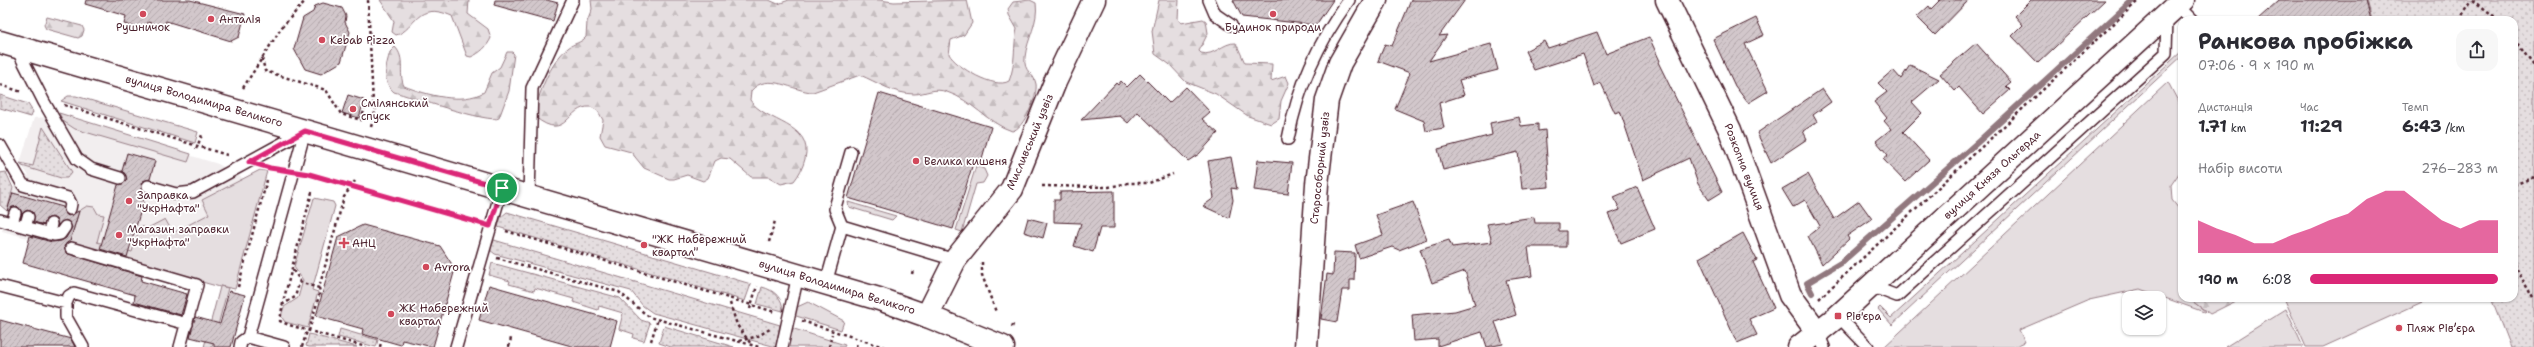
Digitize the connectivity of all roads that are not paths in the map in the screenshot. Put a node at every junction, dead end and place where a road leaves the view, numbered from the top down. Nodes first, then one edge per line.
1 (573, 0) edge
2 (1094, 0) edge
3 (1209, 0) edge
4 (1348, 0) edge
5 (1376, 0) edge
6 (1667, 0) edge
7 (2180, 10) edge
8 (1231, 25) dead end
9 (8, 44) edge
10 (305, 131) junction
11 (1288, 139) dead end
12 (0, 145) edge
13 (851, 152) dead end
14 (120, 178) dead end
15 (148, 186) dead end
16 (502, 188) junction
17 (529, 196) junction
18 (70, 209) dead end
19 (0, 220) edge
20 (842, 226) junction
21 (65, 227) dead end
22 (71, 248) dead end
23 (954, 260) junction
24 (798, 275) junction
25 (826, 283) junction
26 (0, 286) edge
27 (66, 303) junction
28 (927, 316) junction
29 (1838, 316) junction
30 (186, 324) junction
31 (248, 337) junction
32 (1810, 344) edge
33 (83, 347) edge
34 (180, 347) edge
35 (240, 347) edge
36 (284, 347) edge
37 (456, 347) edge
38 (782, 347) edge
39 (1003, 347) edge
40 (1306, 347) edge
41 (1868, 347) edge

1 - 17 lane
2 - 23 main road, Мисливський узвіз
3 - 8 lane
4 - 11 lane
5 - 40 main road, Старособорний узвіз
6 - 32 main road, Розкопна вулиця
7 - 29 main road, вулиця Князя Ольгерда
9 - 10 main road, вулиця Володимира Великого
9 - 14 lane
10 - 15 lane
10 - 16 main road, вулиця Володимира Великого
10 - 31 lane
12 - 18 lane
13 - 20 lane
16 - 17 main road, вулиця Володимира Великого
16 - 37 lane
17 - 24 main road, вулиця Володимира Великого
19 - 21 lane
20 - 23 lane
20 - 25 lane
22 - 30 lane
23 - 28 main road, Мисливський узвіз
24 - 25 main road, вулиця Володимира Великого
24 - 38 lane
25 - 28 main road, вулиця Володимира Великого
26 - 27 lane
27 - 30 lane
27 - 33 lane
28 - 39 main road, вулиця Володимира Великого
29 - 32 main road, вулиця Князя Ольгерда
29 - 41 lane
30 - 34 lane
31 - 35 lane
31 - 36 lane

